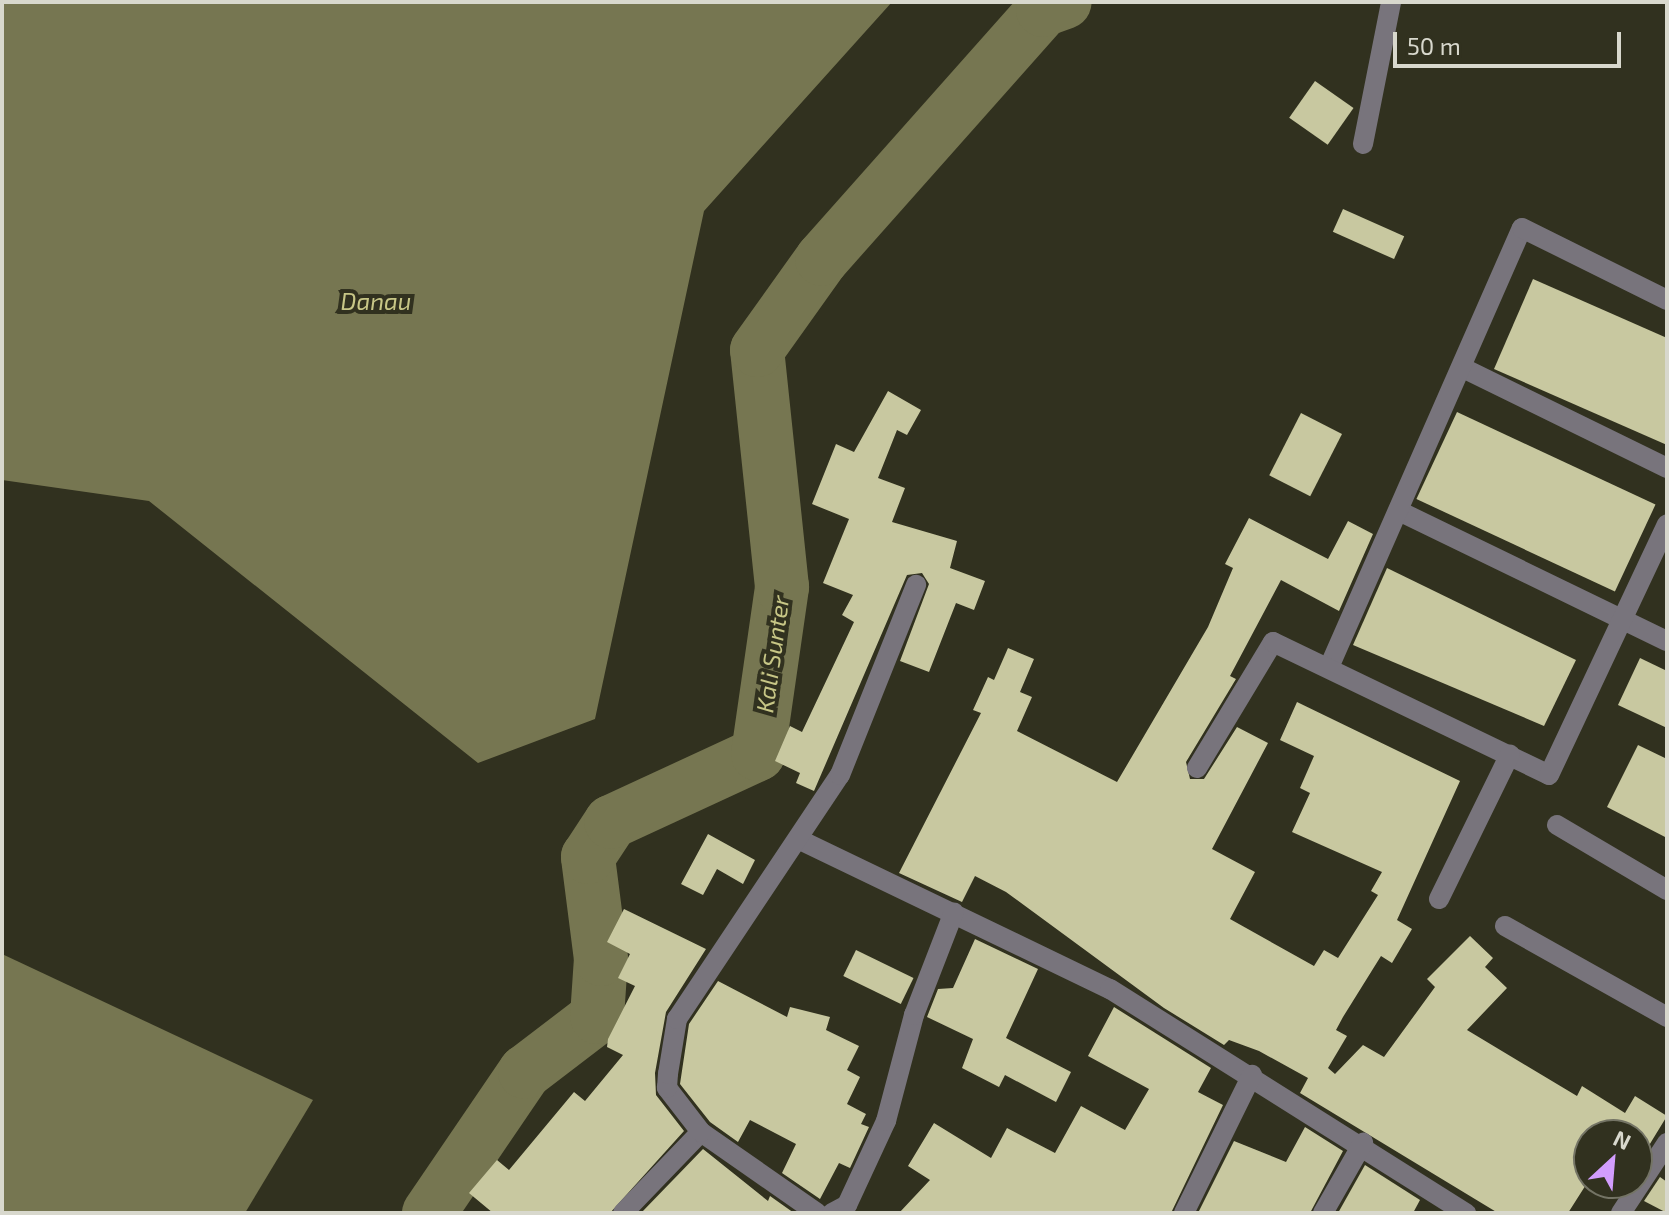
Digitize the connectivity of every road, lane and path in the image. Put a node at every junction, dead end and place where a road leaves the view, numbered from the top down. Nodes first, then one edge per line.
1 (1391, 2) edge
2 (1363, 144) dead end
3 (1667, 300) edge
4 (1465, 369) junction
5 (1667, 468) edge
6 (1403, 513) junction
7 (1667, 524) edge
8 (916, 585) dead end
9 (1618, 619) junction
10 (1667, 641) edge
11 (1330, 665) junction
12 (1510, 754) junction
13 (1197, 768) dead end
14 (1557, 825) dead end
15 (800, 840) junction
16 (1667, 890) edge
17 (1439, 899) dead end
18 (954, 912) junction
19 (1505, 926) dead end
20 (1667, 1017) edge
21 (1252, 1075) junction
22 (701, 1132) junction
23 (1363, 1143) junction
24 (1664, 1157) edge
25 (623, 1213) edge
26 (817, 1213) edge
27 (832, 1213) edge
28 (1184, 1213) edge
29 (1323, 1213) edge
30 (1466, 1213) edge
31 (1621, 1213) edge

1 - 2 street
3 - 4 street
4 - 5 street
4 - 6 street
6 - 9 street
6 - 11 street
7 - 9 street
8 - 15 street
9 - 10 street
9 - 12 street
11 - 12 street
11 - 13 street
12 - 17 street
14 - 16 street
15 - 18 street
15 - 22 street
18 - 21 street
18 - 27 street
19 - 20 street
21 - 23 street
21 - 28 street
22 - 25 street
22 - 26 street
23 - 29 street
23 - 30 street
24 - 31 street

